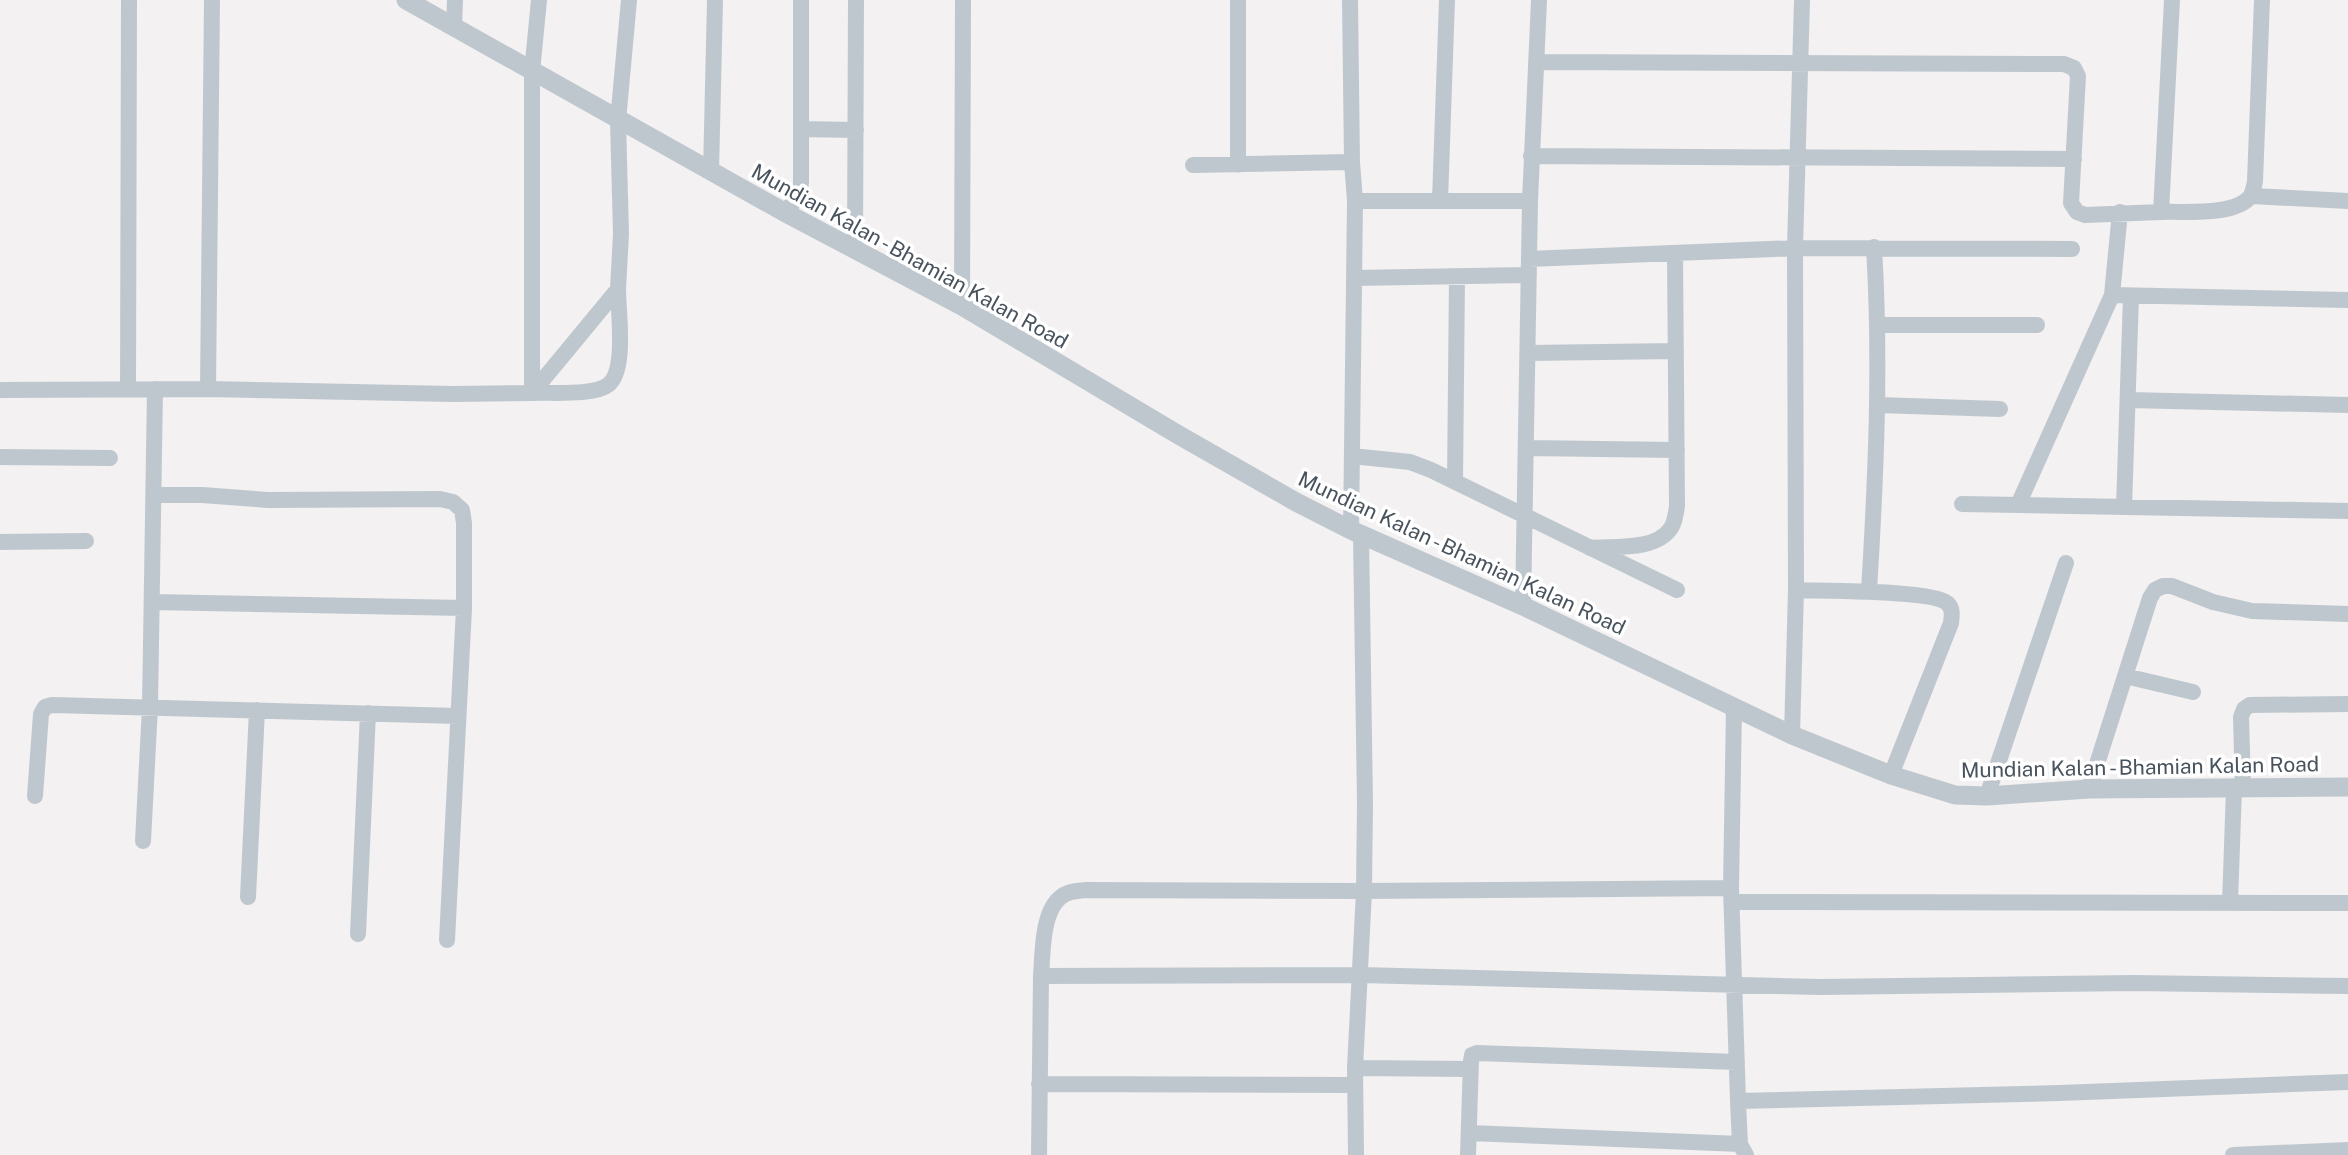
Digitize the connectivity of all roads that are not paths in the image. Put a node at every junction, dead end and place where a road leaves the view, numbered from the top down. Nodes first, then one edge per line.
1 (129, 0) edge
2 (212, 0) edge
3 (406, 0) edge
4 (455, 0) edge
5 (539, 0) edge
6 (629, 0) edge
7 (716, 0) edge
8 (801, 0) edge
9 (856, 0) edge
10 (963, 0) edge
11 (1238, 0) edge
12 (1350, 0) edge
13 (1447, 0) edge
14 (1539, 0) edge
15 (1802, 0) edge
16 (2172, 0) edge
17 (2262, 0) edge
18 (454, 27) junction
19 (1536, 62) junction
20 (1800, 62) junction
21 (532, 72) junction
22 (618, 121) junction
23 (801, 129) junction
24 (856, 130) junction
25 (1531, 156) junction
26 (1796, 156) junction
27 (2074, 159) junction
28 (1352, 162) junction
29 (1192, 165) dead end
30 (1238, 165) junction
31 (711, 172) junction
32 (2252, 196) junction
33 (1355, 201) junction
34 (1440, 201) junction
35 (1530, 201) junction
36 (2348, 201) edge
37 (784, 212) junction
38 (2120, 212) junction
39 (2161, 212) junction
40 (1874, 247) junction
41 (1795, 248) junction
42 (2072, 248) dead end
43 (855, 251) junction
44 (1675, 254) junction
45 (1530, 259) junction
46 (1529, 275) junction
47 (1457, 276) junction
48 (1354, 278) junction
49 (618, 289) junction
50 (2112, 295) junction
51 (2131, 296) junction
52 (2348, 300) edge
53 (962, 306) junction
54 (1879, 325) junction
55 (2037, 325) dead end
56 (1676, 351) junction
57 (1528, 353) junction
58 (155, 389) junction
59 (208, 389) junction
60 (0, 390) edge
61 (128, 390) junction
62 (532, 393) junction
63 (2128, 400) junction
64 (1878, 405) junction
65 (2348, 405) edge
66 (2000, 409) dead end
67 (1526, 448) junction
68 (1677, 450) junction
69 (1352, 456) junction
70 (0, 457) edge
71 (110, 458) dead end
72 (1455, 482) junction
73 (154, 495) junction
74 (1962, 504) dead end
75 (2018, 505) junction
76 (2124, 507) junction
77 (2348, 512) edge
78 (1524, 517) junction
79 (1356, 532) junction
80 (86, 541) dead end
81 (0, 542) edge
82 (1590, 548) junction
83 (2066, 563) dead end
84 (1677, 590) dead end
85 (1797, 590) junction
86 (1869, 591) junction
87 (152, 602) junction
88 (1523, 606) junction
89 (464, 608) junction
90 (2348, 614) edge
91 (2125, 676) junction
92 (2193, 691) dead end
93 (2348, 704) edge
94 (150, 707) junction
95 (1734, 707) junction
96 (257, 710) junction
97 (368, 713) junction
98 (458, 716) junction
99 (1792, 735) junction
100 (1891, 775) junction
101 (2348, 787) edge
102 (2239, 788) junction
103 (2089, 789) junction
104 (35, 796) dead end
105 (1987, 796) junction
106 (143, 841) dead end
107 (1364, 891) junction
108 (1732, 895) junction
109 (248, 897) dead end
110 (2230, 903) junction
111 (2348, 903) edge
112 (358, 934) dead end
113 (447, 940) dead end
114 (1360, 975) junction
115 (1041, 976) junction
116 (1736, 984) junction
117 (2348, 986) edge
118 (1737, 1062) junction
119 (1470, 1069) junction
120 (1355, 1076) junction
121 (2348, 1082) edge
122 (1039, 1084) junction
123 (1738, 1101) junction
124 (1469, 1133) junction
125 (1743, 1149) edge
126 (2348, 1150) edge
127 (1039, 1155) edge
128 (1356, 1155) edge
129 (1468, 1155) edge
130 (2233, 1155) edge

1 - 61 street
2 - 59 street
3 - 18 street, Mundian Kalan - Bhamian Kalan Road
4 - 18 street
5 - 21 street
6 - 22 street
7 - 31 street
8 - 23 street
9 - 24 street
10 - 53 street
11 - 30 street
12 - 28 street
13 - 34 street
14 - 19 street
15 - 20 street
16 - 39 street
17 - 32 street
18 - 21 street, Mundian Kalan - Bhamian Kalan Road
19 - 20 street
19 - 25 street
20 - 26 street
20 - 27 street
21 - 22 street, Mundian Kalan - Bhamian Kalan Road
21 - 62 street
22 - 31 street, Mundian Kalan - Bhamian Kalan Road
22 - 49 street
23 - 24 street
23 - 37 street
24 - 43 street
25 - 26 street
25 - 35 street
26 - 27 street
26 - 41 street
27 - 38 street
28 - 30 street
28 - 33 street
29 - 30 street
31 - 37 street, Mundian Kalan - Bhamian Kalan Road
32 - 36 street
32 - 39 street
33 - 34 street
33 - 48 street
34 - 35 street
35 - 45 street
37 - 43 street, Mundian Kalan - Bhamian Kalan Road
38 - 39 street
38 - 50 street
40 - 41 street
40 - 42 street
40 - 54 street
41 - 44 street
41 - 85 street
43 - 53 street, Mundian Kalan - Bhamian Kalan Road
44 - 45 street
44 - 56 street
45 - 46 street
46 - 47 street
46 - 57 street
47 - 48 street
47 - 72 street
48 - 69 street
49 - 62 street
49 - 62 street
50 - 51 street
50 - 75 street
51 - 52 street
51 - 63 street
53 - 79 street, Mundian Kalan - Bhamian Kalan Road
54 - 55 street
54 - 64 street
56 - 57 street
56 - 68 street
57 - 67 street
58 - 59 street
58 - 61 street
58 - 73 street
59 - 62 street
60 - 61 street
63 - 65 street
63 - 76 street
64 - 66 street
64 - 86 street
67 - 68 street
67 - 78 street
68 - 82 street
69 - 72 street
69 - 79 street
70 - 71 street
72 - 78 street
73 - 87 street
73 - 89 street
74 - 75 street
75 - 76 street
76 - 77 street
78 - 82 street
78 - 88 street
79 - 88 street, Mundian Kalan - Bhamian Kalan Road
79 - 107 street
80 - 81 street
82 - 84 street
83 - 105 street
85 - 86 street
85 - 99 street
86 - 100 street
87 - 89 street
87 - 94 street
88 - 95 street, Mundian Kalan - Bhamian Kalan Road
89 - 98 street
90 - 91 street
91 - 92 street
91 - 103 street
93 - 102 street
94 - 96 street
94 - 104 street
94 - 106 street
95 - 99 street, Mundian Kalan - Bhamian Kalan Road
95 - 108 street
96 - 97 street
96 - 109 street
97 - 98 street
97 - 112 street
98 - 113 street
99 - 100 street, Mundian Kalan - Bhamian Kalan Road
100 - 105 street, Mundian Kalan - Bhamian Kalan Road
101 - 102 street, Mundian Kalan - Bhamian Kalan Road
102 - 103 street, Mundian Kalan - Bhamian Kalan Road
102 - 110 street
103 - 105 street, Mundian Kalan - Bhamian Kalan Road
107 - 108 street
107 - 114 street
107 - 115 street
108 - 110 street
108 - 116 street
110 - 111 street
114 - 115 street
114 - 116 street
114 - 120 street
115 - 122 street
116 - 117 street
116 - 118 street
118 - 119 street
118 - 123 street
119 - 120 street
119 - 124 street
120 - 122 street
120 - 128 street
121 - 123 street
122 - 127 street
123 - 125 street
124 - 125 street
124 - 129 street
126 - 130 street

